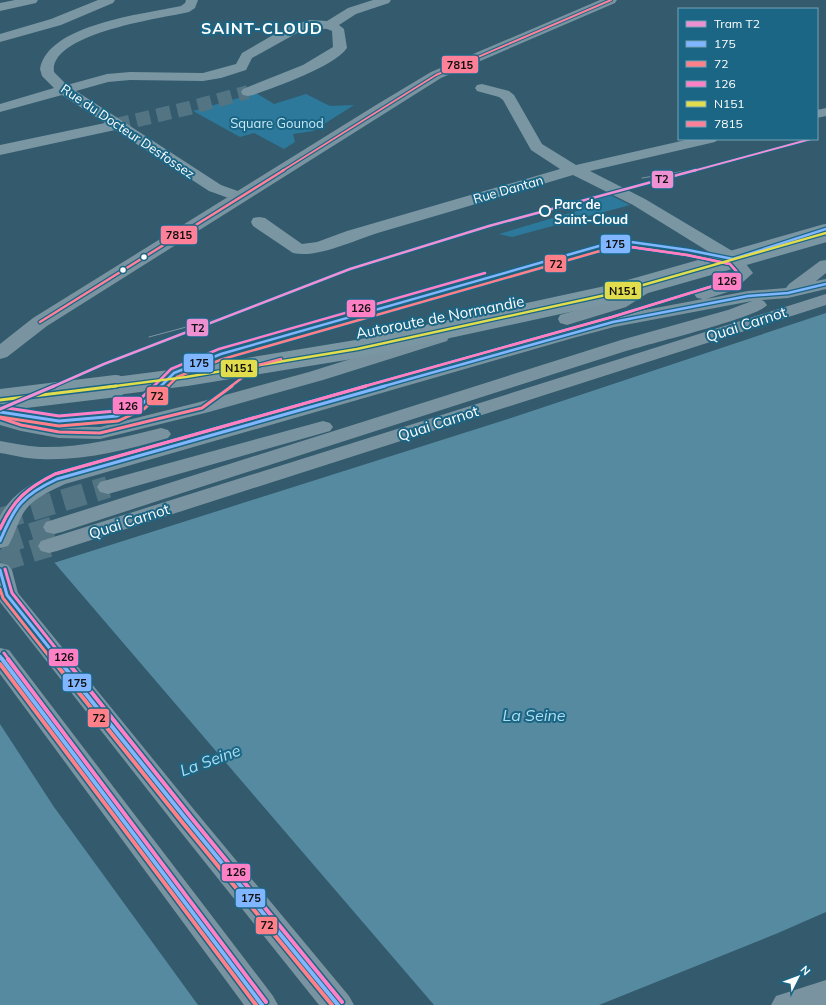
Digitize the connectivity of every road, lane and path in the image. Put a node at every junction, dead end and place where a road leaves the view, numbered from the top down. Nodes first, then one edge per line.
1 (32, 0) edge
2 (108, 0) edge
3 (192, 0) edge
4 (357, 0) edge
5 (385, 0) edge
6 (611, 0) edge
7 (0, 7) edge
8 (310, 24) junction
9 (329, 25) junction
10 (0, 38) edge
11 (482, 88) dead end
12 (64, 89) junction
13 (248, 92) tunnel mouth
14 (1, 106) edge
15 (116, 125) junction
16 (706, 140) edge
17 (0, 150) edge
18 (574, 170) junction
19 (240, 197) junction
20 (826, 220) edge
21 (259, 222) dead end
22 (826, 229) edge
23 (826, 233) edge
24 (733, 258) junction
25 (826, 265) edge
26 (826, 284) edge
27 (645, 287) junction
28 (788, 293) junction
29 (748, 296) junction
30 (826, 298) edge
31 (40, 322) junction
32 (613, 322) junction
33 (0, 335) edge
34 (0, 353) edge
35 (0, 386) edge
36 (0, 400) edge
37 (0, 418) edge
38 (0, 447) edge
39 (108, 487) tunnel mouth
40 (54, 527) tunnel mouth
41 (0, 541) edge
42 (49, 546) tunnel mouth
43 (0, 570) edge
44 (0, 656) edge
45 (826, 993) edge
46 (262, 1005) edge
47 (338, 1005) edge
48 (787, 1005) edge

1 - 7 main road
2 - 10 main road
3 - 12 main road, Rue du Docteur Desfossez
4 - 8 main road
5 - 9 main road
6 - 19 main road
8 - 9 main road
8 - 12 main road
9 - 13 main road
11 - 18 main road
12 - 14 main road
12 - 15 main road, Rue du Docteur Desfossez
15 - 17 main road
15 - 19 main road, Rue du Docteur Desfossez
16 - 18 main road, Rue Dantan
18 - 21 main road, Rue Dantan
18 - 24 main road
19 - 31 main road
20 - 35 main road, Autoroute de Normandie
22 - 24 main road
23 - 36 main road, Autoroute de Normandie, bridge
24 - 27 main road
24 - 32 main road
25 - 28 main road, Quai Carnot
26 - 28 main road, Quai Carnot
27 - 37 main road
27 - 38 main road
28 - 29 main road, Quai Carnot
28 - 40 main road, Quai Carnot
29 - 32 main road, Quai Carnot
29 - 39 main road, Quai Carnot
30 - 42 main road, Quai Carnot
31 - 33 main road
31 - 34 main road
32 - 41 main road, Quai Carnot
43 - 47 main road
44 - 46 main road
45 - 48 main road

